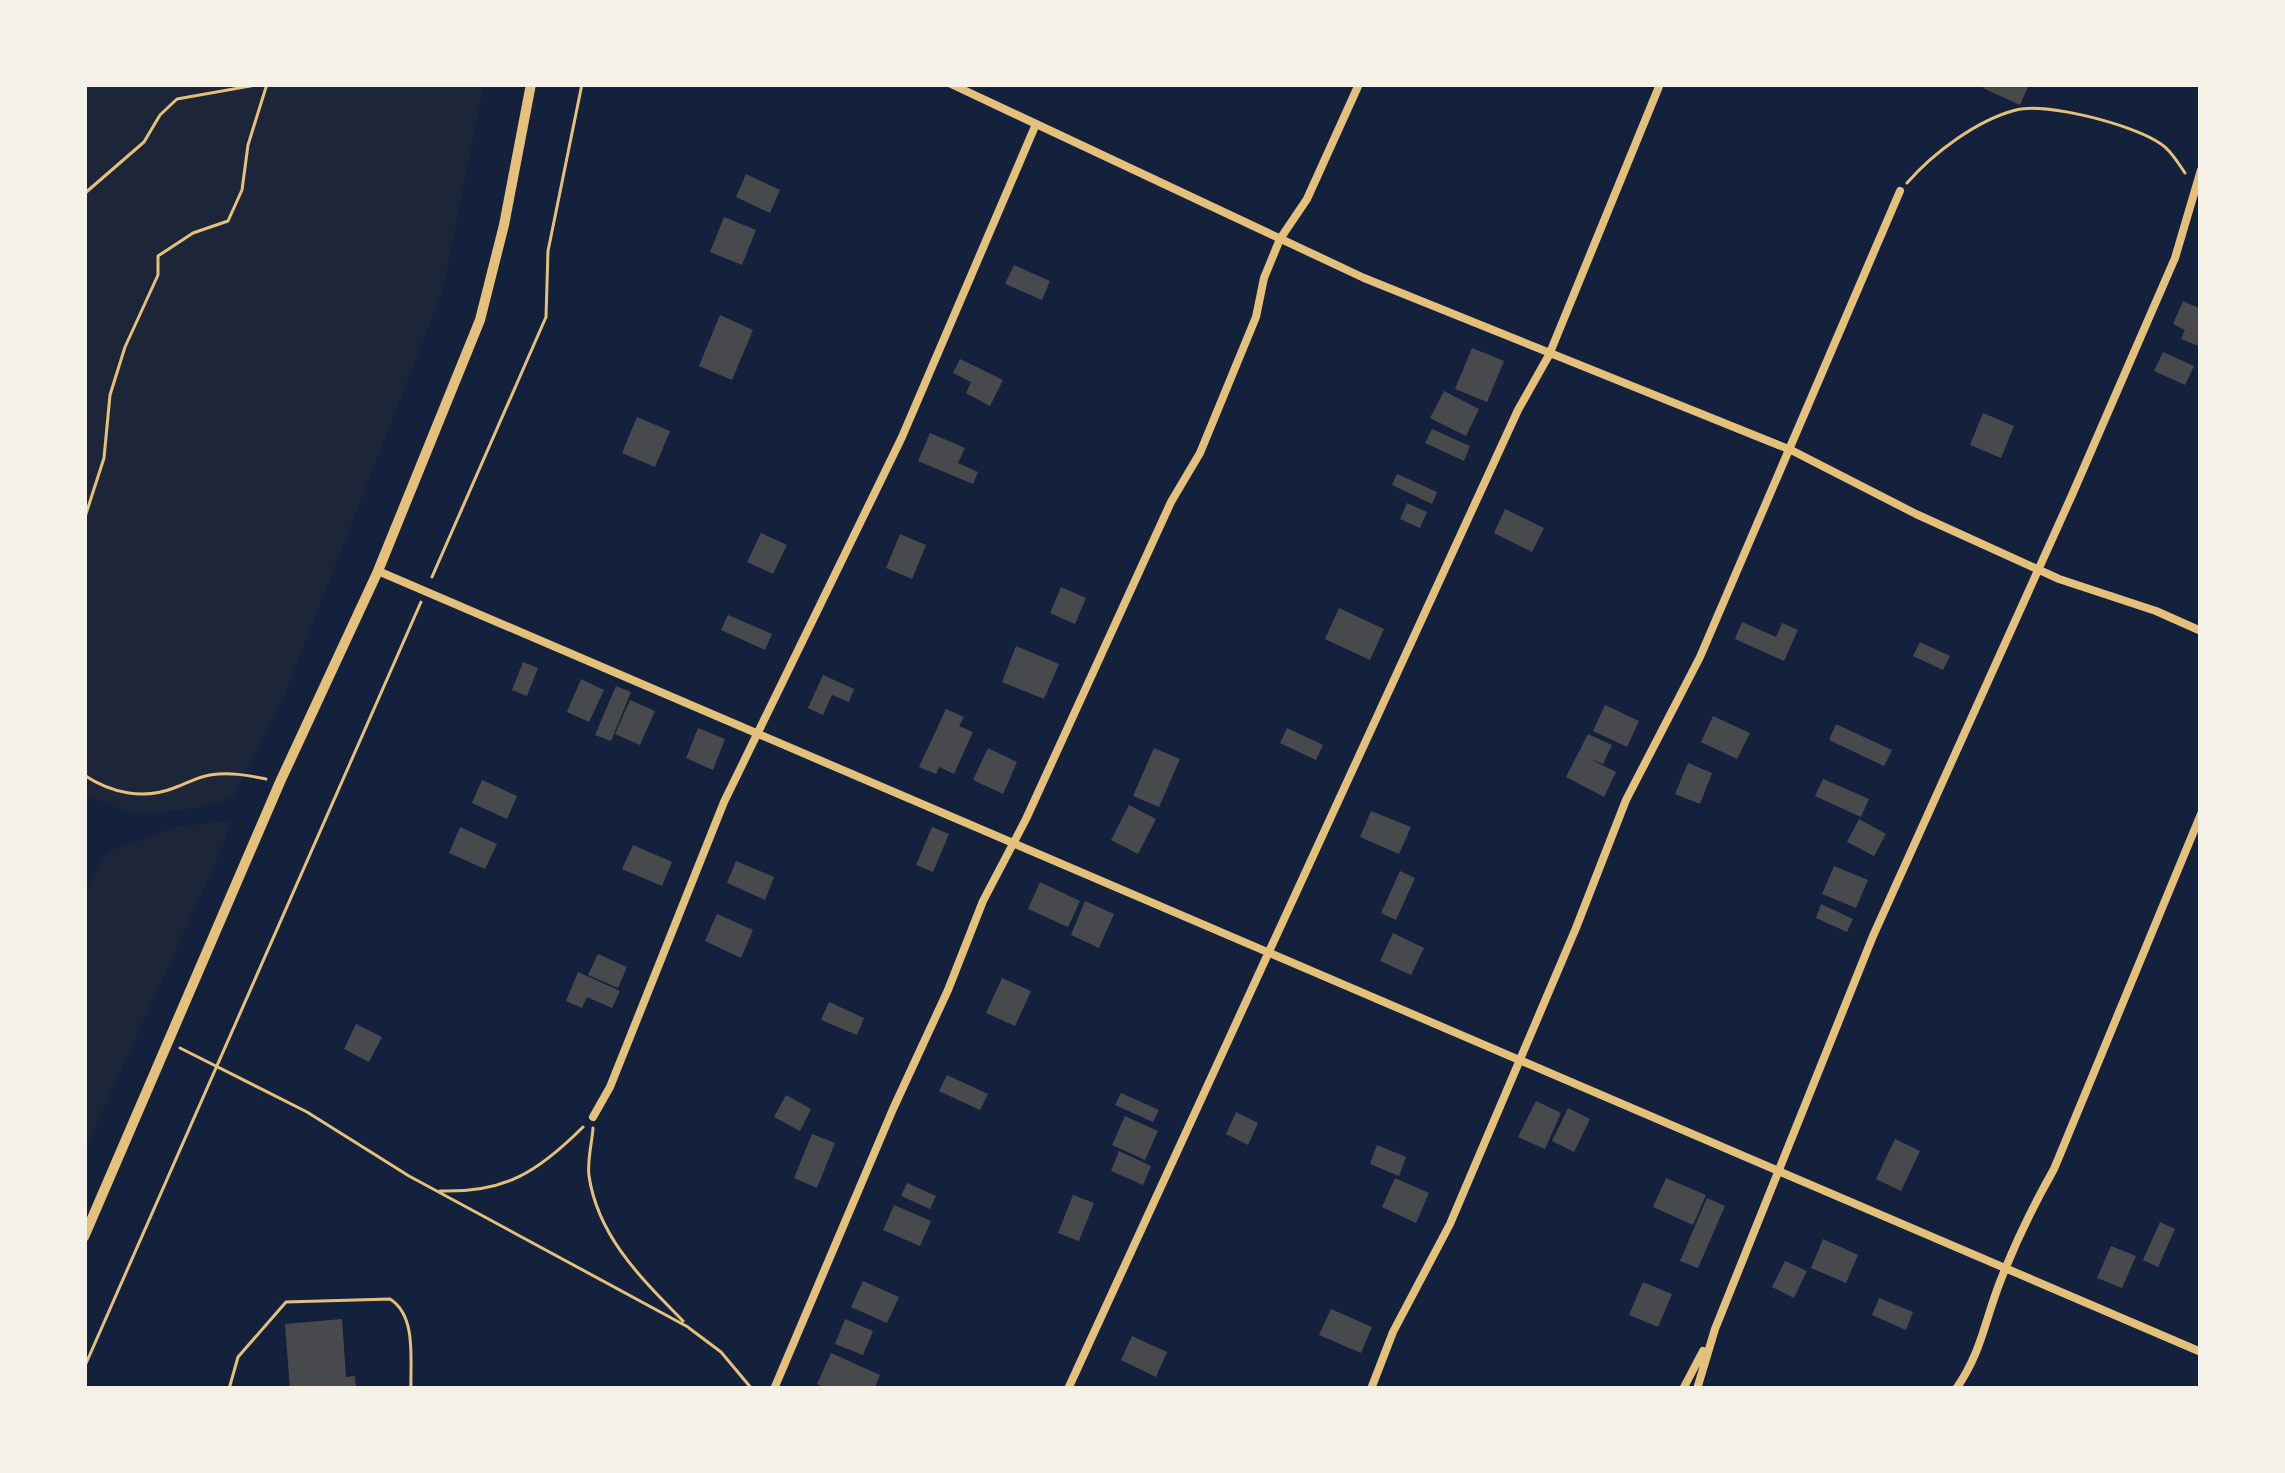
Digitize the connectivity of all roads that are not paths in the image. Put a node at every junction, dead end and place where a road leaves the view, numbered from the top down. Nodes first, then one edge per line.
1 (531, 84) edge
2 (951, 84) edge
3 (1359, 84) edge
4 (1660, 84) edge
5 (1036, 124) junction
6 (2201, 170) edge
7 (1900, 190) road end
8 (1280, 239) junction
9 (1549, 355) junction
10 (1790, 450) junction
11 (2039, 568) junction
12 (378, 571) junction
13 (2201, 631) edge
14 (758, 734) junction
15 (2201, 814) edge
16 (1014, 843) junction
17 (1271, 953) junction
18 (1521, 1060) junction
19 (593, 1117) road end
20 (1781, 1172) junction
21 (84, 1238) edge
22 (2006, 1268) junction
23 (1715, 1329) junction
24 (2201, 1352) edge
25 (774, 1389) edge
26 (1068, 1389) edge
27 (1370, 1389) edge
28 (1683, 1389) edge
29 (1697, 1389) edge
30 (1956, 1389) edge

1 - 12 street
2 - 5 street
3 - 8 street
4 - 9 street
5 - 8 street
5 - 14 street
6 - 11 street
7 - 10 street
8 - 9 street
8 - 16 street
9 - 10 street
9 - 17 street
10 - 11 street
10 - 18 street
11 - 13 street
11 - 20 street
12 - 14 street
12 - 21 street
14 - 16 street
14 - 19 street
15 - 22 street
16 - 17 street
16 - 25 street
17 - 18 street
17 - 26 street
18 - 20 street
18 - 27 street
20 - 22 street
20 - 23 street
22 - 24 street
22 - 30 street
23 - 28 street
23 - 29 street

